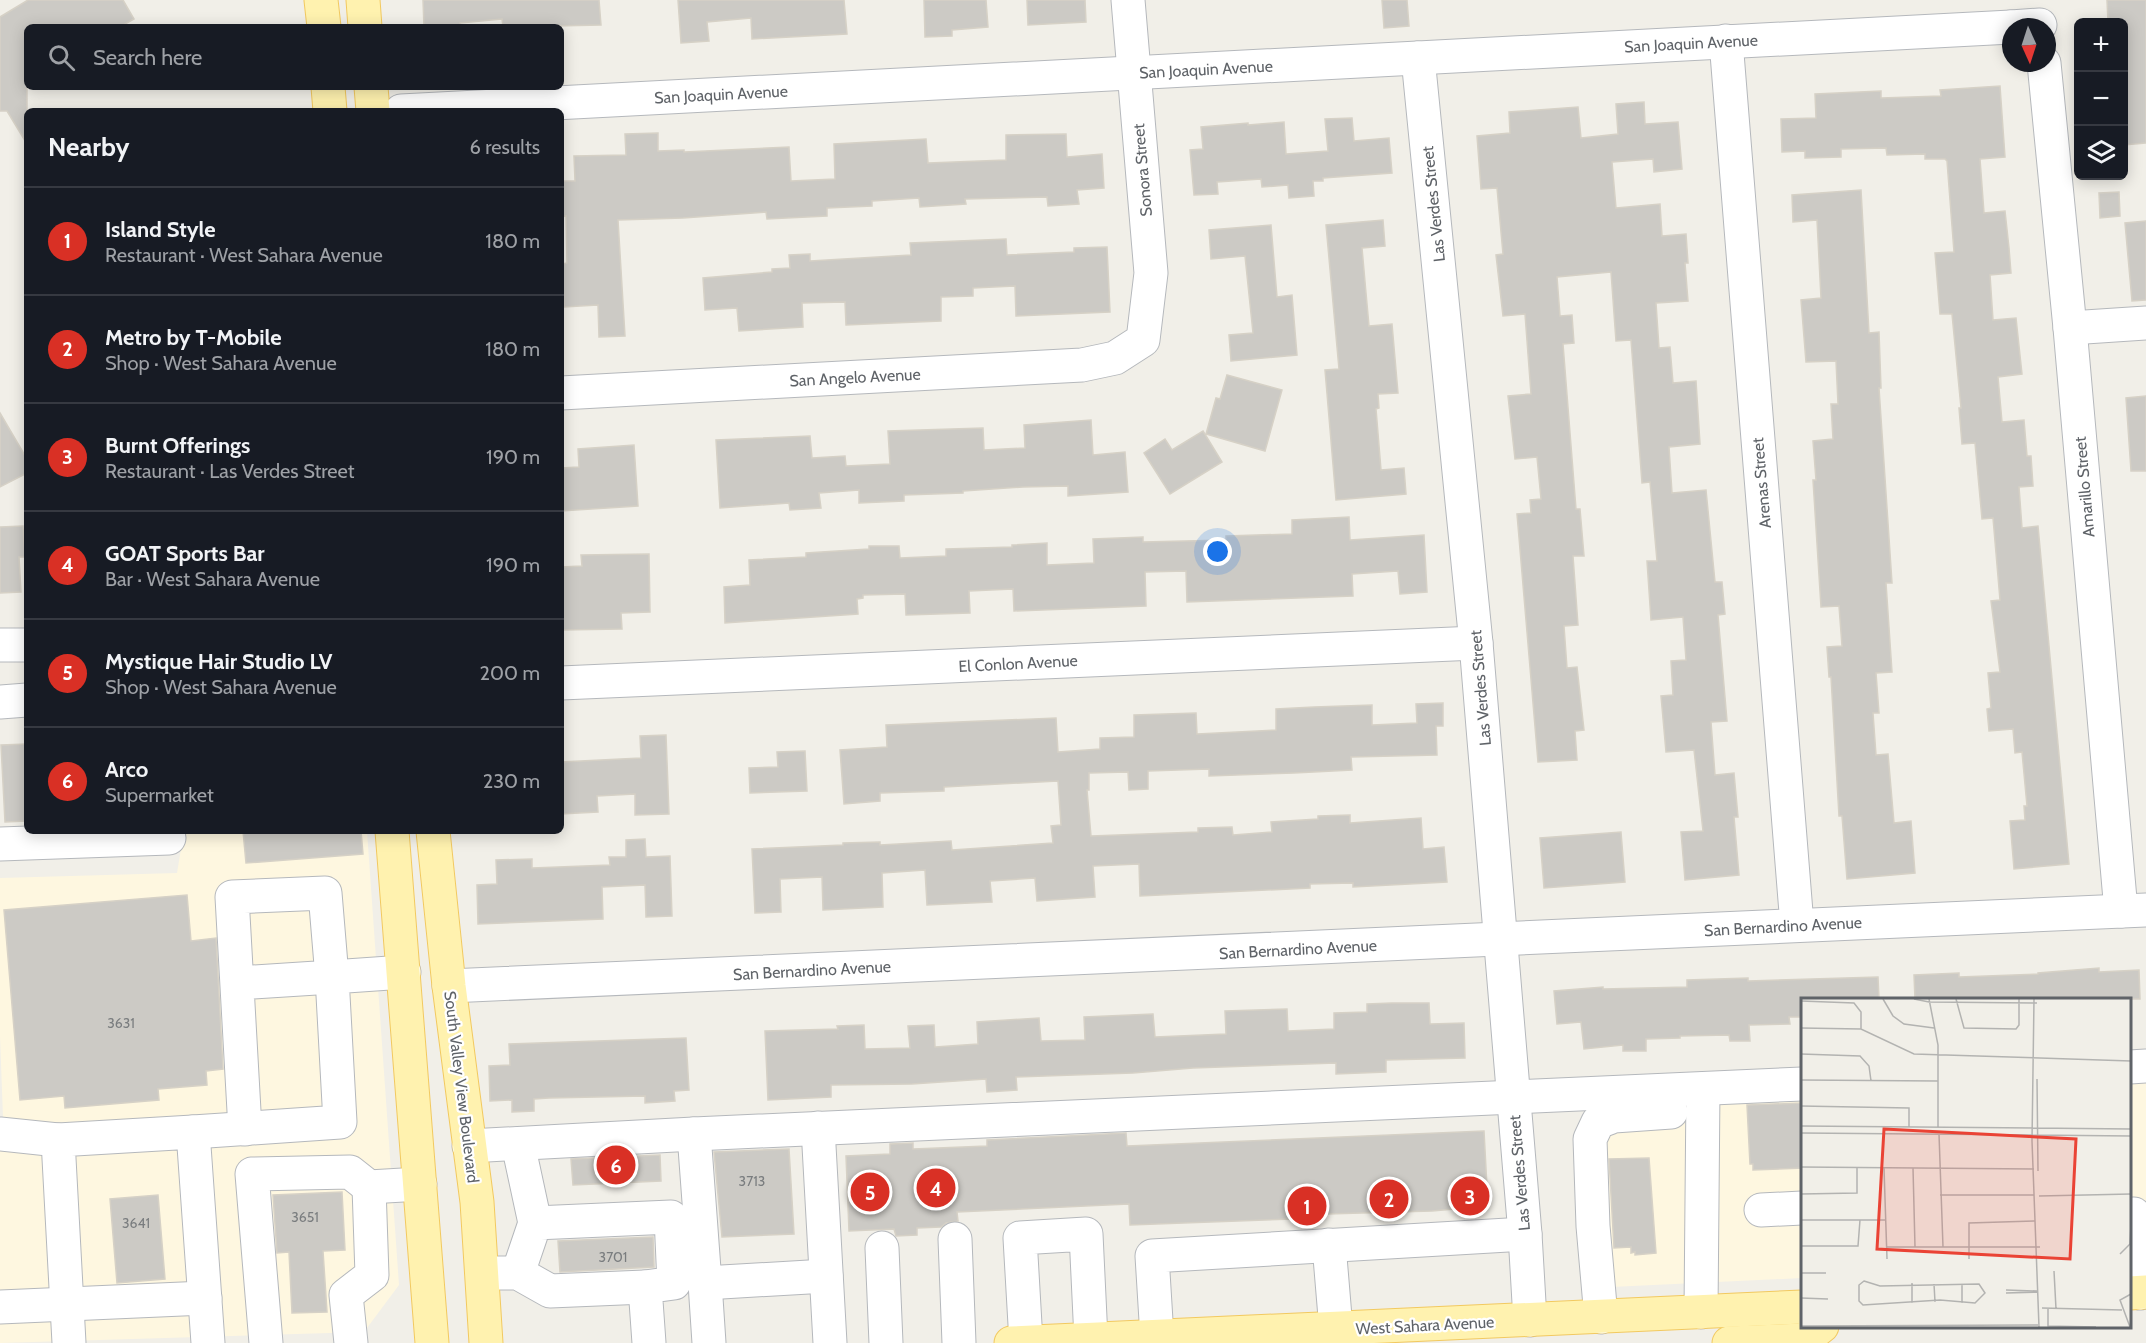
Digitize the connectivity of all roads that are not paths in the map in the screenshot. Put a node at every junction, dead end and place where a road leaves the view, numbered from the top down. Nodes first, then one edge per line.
1 (321, 0) edge
2 (363, 0) edge
3 (1128, 0) edge
4 (2002, 23) edge
5 (324, 24) edge
6 (365, 24) edge
7 (1726, 41) junction
8 (1418, 58) junction
9 (2045, 72) edge
10 (1134, 73) junction
11 (328, 90) edge
12 (370, 90) edge
13 (330, 108) edge
14 (373, 108) edge
15 (459, 108) edge
16 (2146, 323) edge
17 (2070, 328) junction
18 (1143, 340) joint
19 (564, 393) edge
20 (1476, 643) junction
21 (0, 645) edge
22 (24, 645) edge
23 (564, 683) edge
24 (24, 700) edge
25 (0, 702) edge
26 (392, 834) edge
27 (169, 838) dead end
28 (432, 841) edge
29 (0, 844) edge
30 (2133, 910) edge
31 (1797, 925) junction
32 (1500, 940) junction
33 (404, 972) junction
34 (332, 977) junction
35 (237, 983) junction
36 (449, 986) junction
37 (2146, 1066) edge
38 (2131, 1067) edge
39 (1801, 1084) edge
40 (1512, 1097) junction
41 (1703, 1099) junction
42 (818, 1128) junction
43 (245, 1129) junction
44 (193, 1132) junction
45 (0, 1134) edge
46 (694, 1134) junction
47 (58, 1140) junction
48 (518, 1144) junction
49 (469, 1146) junction
50 (420, 1184) junction
51 (369, 1187) junction
52 (1801, 1208) edge
53 (1761, 1210) dead end
54 (2137, 1214) edge
55 (535, 1223) junction
56 (1525, 1234) junction
57 (955, 1239) dead end
58 (1329, 1245) junction
59 (882, 1248) dead end
60 (482, 1273) junction
61 (518, 1273) junction
62 (826, 1276) junction
63 (705, 1283) junction
64 (645, 1287) junction
65 (2139, 1293) edge
66 (205, 1298) junction
67 (67, 1304) junction
68 (0, 1307) edge
69 (1801, 1307) edge
70 (1701, 1312) junction
71 (1601, 1317) junction
72 (1819, 1328) edge
73 (1336, 1329) junction
74 (1522, 1331) edge
75 (1170, 1338) edge
76 (1091, 1339) junction
77 (1026, 1342) edge
78 (69, 1343) edge
79 (208, 1343) edge
80 (266, 1343) edge
81 (351, 1343) edge
82 (432, 1343) edge
83 (486, 1343) edge
84 (650, 1343) edge
85 (709, 1343) edge
86 (830, 1343) edge
87 (886, 1343) edge
88 (959, 1343) edge
89 (1011, 1343) edge
90 (1729, 1343) edge

1 - 5 main road
2 - 6 main road
3 - 10 street, Sonora Street
4 - 7 street, San Joaquin Avenue
7 - 8 street, San Joaquin Avenue
7 - 31 street, Arenas Street
8 - 10 street, San Joaquin Avenue
8 - 20 street, Las Verdes Street
9 - 17 street, Amarillo Street
10 - 15 street, San Joaquin Avenue
10 - 18 street, Sonora Street
11 - 13 main road
12 - 14 main road
16 - 17 street
17 - 30 street, Amarillo Street
18 - 19 street, San Angelo Avenue
20 - 23 street, El Conlon Avenue
20 - 32 street, Las Verdes Street
21 - 22 street
24 - 25 street
26 - 33 main road
27 - 29 street
28 - 36 main road, South Valley View Boulevard
30 - 31 street, San Bernardino Avenue
31 - 32 street, San Bernardino Avenue
32 - 36 street, San Bernardino Avenue
32 - 40 street, Las Verdes Street
33 - 34 street
33 - 50 main road
34 - 35 street
34 - 35 street
34 - 43 street
35 - 43 street
36 - 49 main road, South Valley View Boulevard
37 - 38 street
39 - 41 street
40 - 41 street
40 - 42 street
40 - 56 street, Las Verdes Street
41 - 70 street
41 - 71 street
42 - 46 street
42 - 62 street
43 - 44 street
44 - 47 street
44 - 66 street
45 - 47 street
46 - 48 street
46 - 63 street
47 - 67 street
48 - 49 street
48 - 55 street
49 - 60 main road, South Valley View Boulevard
50 - 51 street
50 - 82 main road
51 - 80 street
51 - 81 street
52 - 53 street
54 - 65 street
55 - 61 street
55 - 64 street
56 - 58 street
56 - 74 street, Las Verdes Street
57 - 88 street
58 - 73 street
58 - 75 street
59 - 87 street
60 - 61 street
60 - 83 main road, South Valley View Boulevard
61 - 64 street
62 - 63 street
62 - 86 street
63 - 85 street
64 - 84 street
66 - 67 street
66 - 79 street
67 - 68 street
67 - 78 street
69 - 70 main road, West Sahara Avenue
70 - 71 main road, West Sahara Avenue
71 - 74 main road, West Sahara Avenue
72 - 90 main road
73 - 74 main road, West Sahara Avenue
73 - 75 main road, West Sahara Avenue
75 - 76 main road, West Sahara Avenue
76 - 77 main road, West Sahara Avenue
76 - 77 street
77 - 89 main road, West Sahara Avenue

